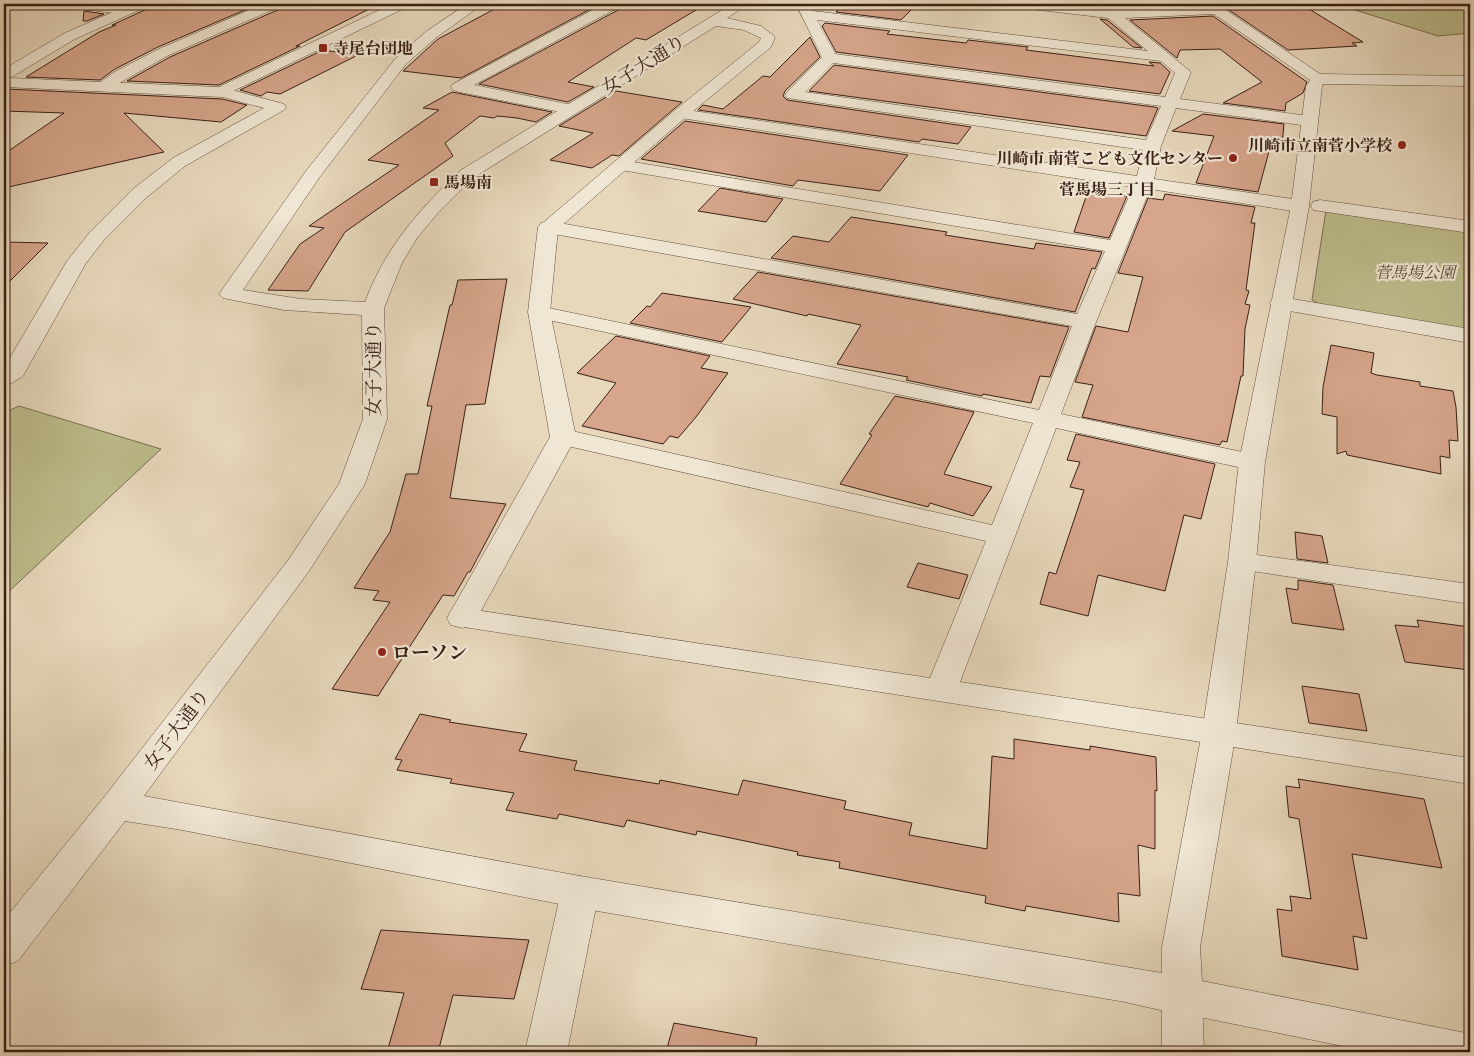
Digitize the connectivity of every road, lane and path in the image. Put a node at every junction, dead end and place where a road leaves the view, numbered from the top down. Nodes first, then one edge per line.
1 (72, 4) edge
2 (141, 4) edge
3 (274, 4) edge
4 (401, 4) edge
5 (476, 4) edge
6 (614, 4) edge
7 (741, 4) edge
8 (1022, 4) edge
9 (1213, 7) edge
10 (806, 9) edge
11 (123, 10) junction
12 (1112, 14) junction
13 (712, 21) junction
14 (1163, 57) junction
15 (830, 58) junction
16 (4, 75) edge
17 (1318, 79) junction
18 (1470, 81) edge
19 (4, 82) edge
20 (101, 87) junction
21 (221, 92) junction
22 (1169, 102) junction
23 (571, 109) junction
24 (680, 114) junction
25 (1309, 121) junction
26 (1152, 146) junction
27 (620, 166) junction
28 (1144, 183) junction
29 (1310, 206) junction
30 (548, 227) junction
31 (1470, 228) edge
32 (1117, 246) junction
33 (1281, 303) junction
34 (373, 308) junction
35 (539, 312) junction
36 (1085, 322) junction
37 (1470, 336) edge
38 (4, 378) edge
39 (1048, 418) junction
40 (563, 437) junction
41 (1252, 462) junction
42 (1002, 536) junction
43 (1242, 562) junction
44 (1470, 594) edge
45 (941, 690) junction
46 (1219, 732) junction
47 (1470, 771) edge
48 (118, 806) junction
49 (580, 892) junction
50 (4, 949) edge
51 (1182, 997) junction
52 (546, 1052) edge
53 (1182, 1052) edge
54 (1466, 1052) edge

1 - 11 street
2 - 11 street
3 - 20 street
4 - 21 street
5 - 34 street
6 - 23 street
7 - 13 street, 女子大通り
8 - 12 street
9 - 12 street
9 - 17 street
10 - 14 street
10 - 15 street
11 - 16 street
12 - 14 street
13 - 23 street, 女子大通り
13 - 24 street
14 - 22 street
15 - 22 street
15 - 26 street
17 - 18 street
17 - 25 street
19 - 20 street
20 - 21 street
21 - 38 street
22 - 25 street
22 - 26 street
23 - 34 street, 女子大通り
24 - 27 street
24 - 28 street
25 - 29 street
26 - 28 street
27 - 30 street
27 - 32 street
28 - 29 street
28 - 32 street
29 - 31 street
29 - 33 street
30 - 35 street
30 - 36 street
32 - 36 street
33 - 37 street
33 - 41 street
34 - 48 street, 女子大通り
35 - 39 street
35 - 40 street
36 - 39 street
39 - 41 street
39 - 42 street
40 - 42 street
40 - 45 street
41 - 43 street
42 - 45 street
43 - 44 street
43 - 46 street
45 - 46 street
46 - 47 street
46 - 51 street
48 - 49 street
48 - 50 street, 女子大通り
49 - 51 street
49 - 52 street
51 - 53 street
51 - 54 street

